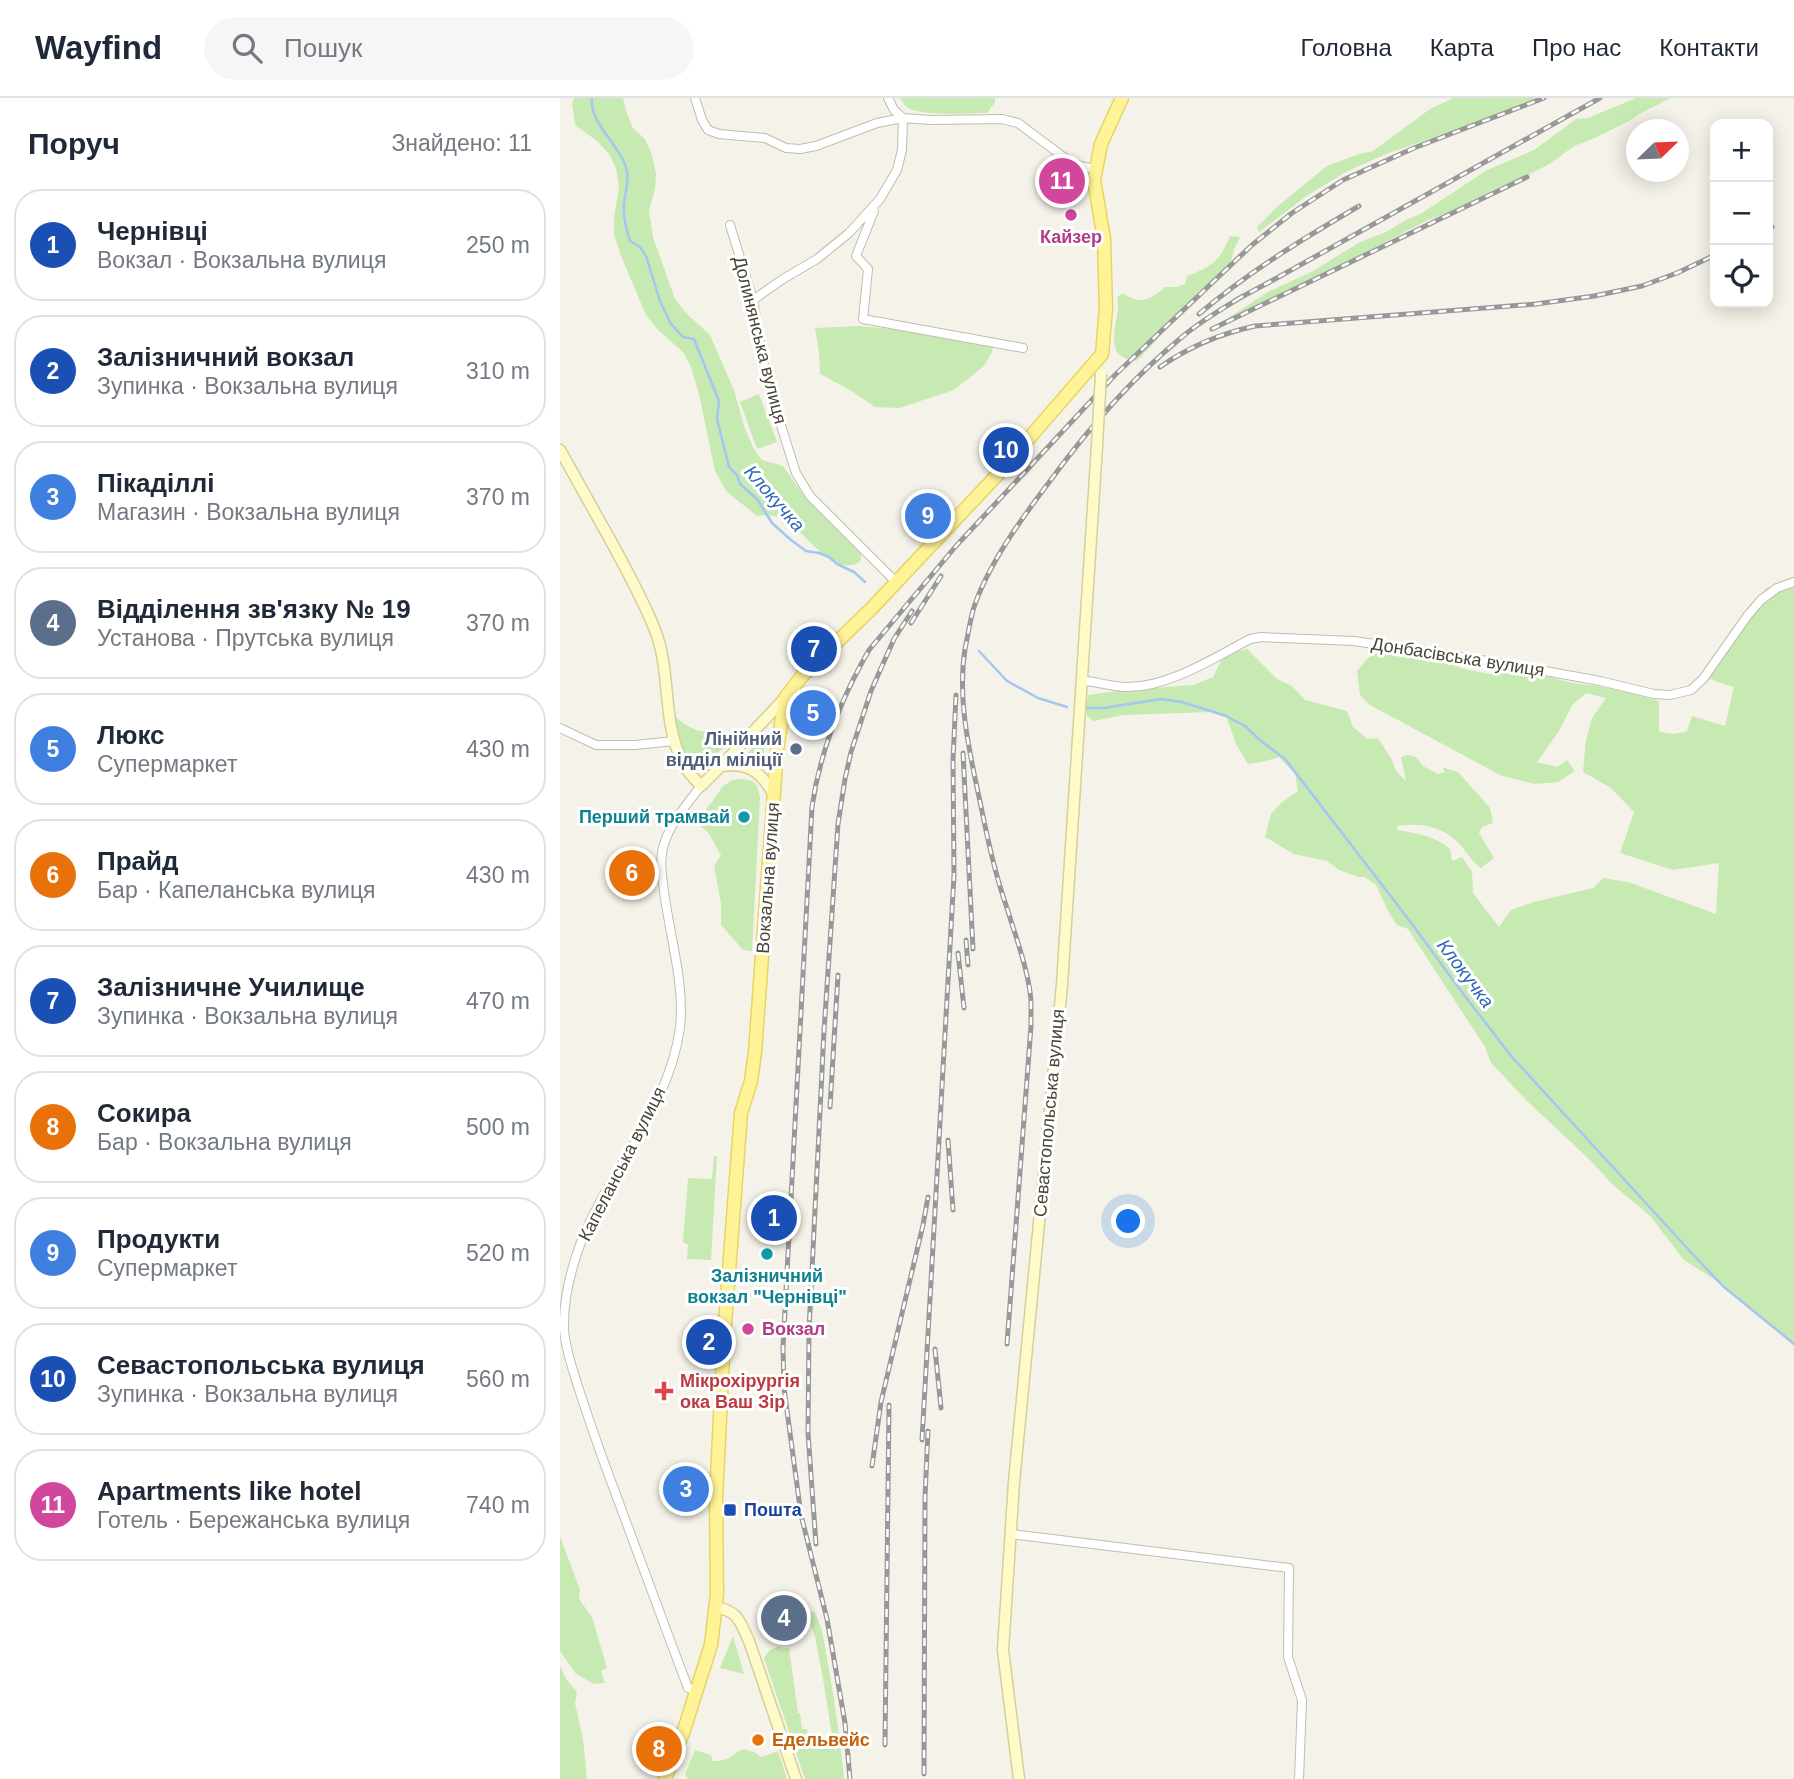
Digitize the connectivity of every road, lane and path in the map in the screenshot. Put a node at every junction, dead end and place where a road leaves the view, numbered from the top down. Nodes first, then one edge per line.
1 (695, 98) edge
2 (888, 98) edge
3 (1122, 98) edge
4 (903, 118) junction
5 (1096, 169) junction
6 (880, 200) junction
7 (730, 225) dead end
8 (753, 299) junction
9 (1023, 348) dead end
10 (1102, 354) junction
11 (560, 450) edge
12 (896, 582) junction
13 (1794, 582) edge
14 (1082, 680) junction
15 (785, 698) junction
16 (560, 728) edge
17 (674, 741) junction
18 (776, 762) junction
19 (721, 766) junction
20 (759, 774) junction
21 (701, 786) junction
22 (774, 795) junction
23 (1011, 1534) junction
24 (716, 1607) junction
25 (696, 1691) junction
26 (665, 1779) edge
27 (796, 1779) edge
28 (1019, 1779) edge
29 (1299, 1779) edge

1 - 4 street
2 - 4 street
3 - 5 main road
4 - 5 street
4 - 6 street
5 - 10 main road
6 - 8 street
6 - 9 street
7 - 8 street, Долинянська вулиця
8 - 12 street, Долинянська вулиця
10 - 12 main road
10 - 14 street, Севастопольська вулиця, bridge
11 - 17 street
12 - 15 main road
13 - 14 street, Донбасівська вулиця
14 - 23 street, Севастопольська вулиця
15 - 18 main road, Вокзальна вулиця
15 - 19 street, Капеланська вулиця
16 - 17 street
17 - 21 street
18 - 20 street
18 - 22 main road, Вокзальна вулиця
19 - 20 street
19 - 21 street, Капеланська вулиця
20 - 22 street
21 - 25 street, Капеланська вулиця
22 - 24 main road, Вокзальна вулиця
23 - 28 street, Севастопольська вулиця
23 - 29 street
24 - 25 main road, Вокзальна вулиця
24 - 27 street
25 - 26 main road, Вокзальна вулиця

